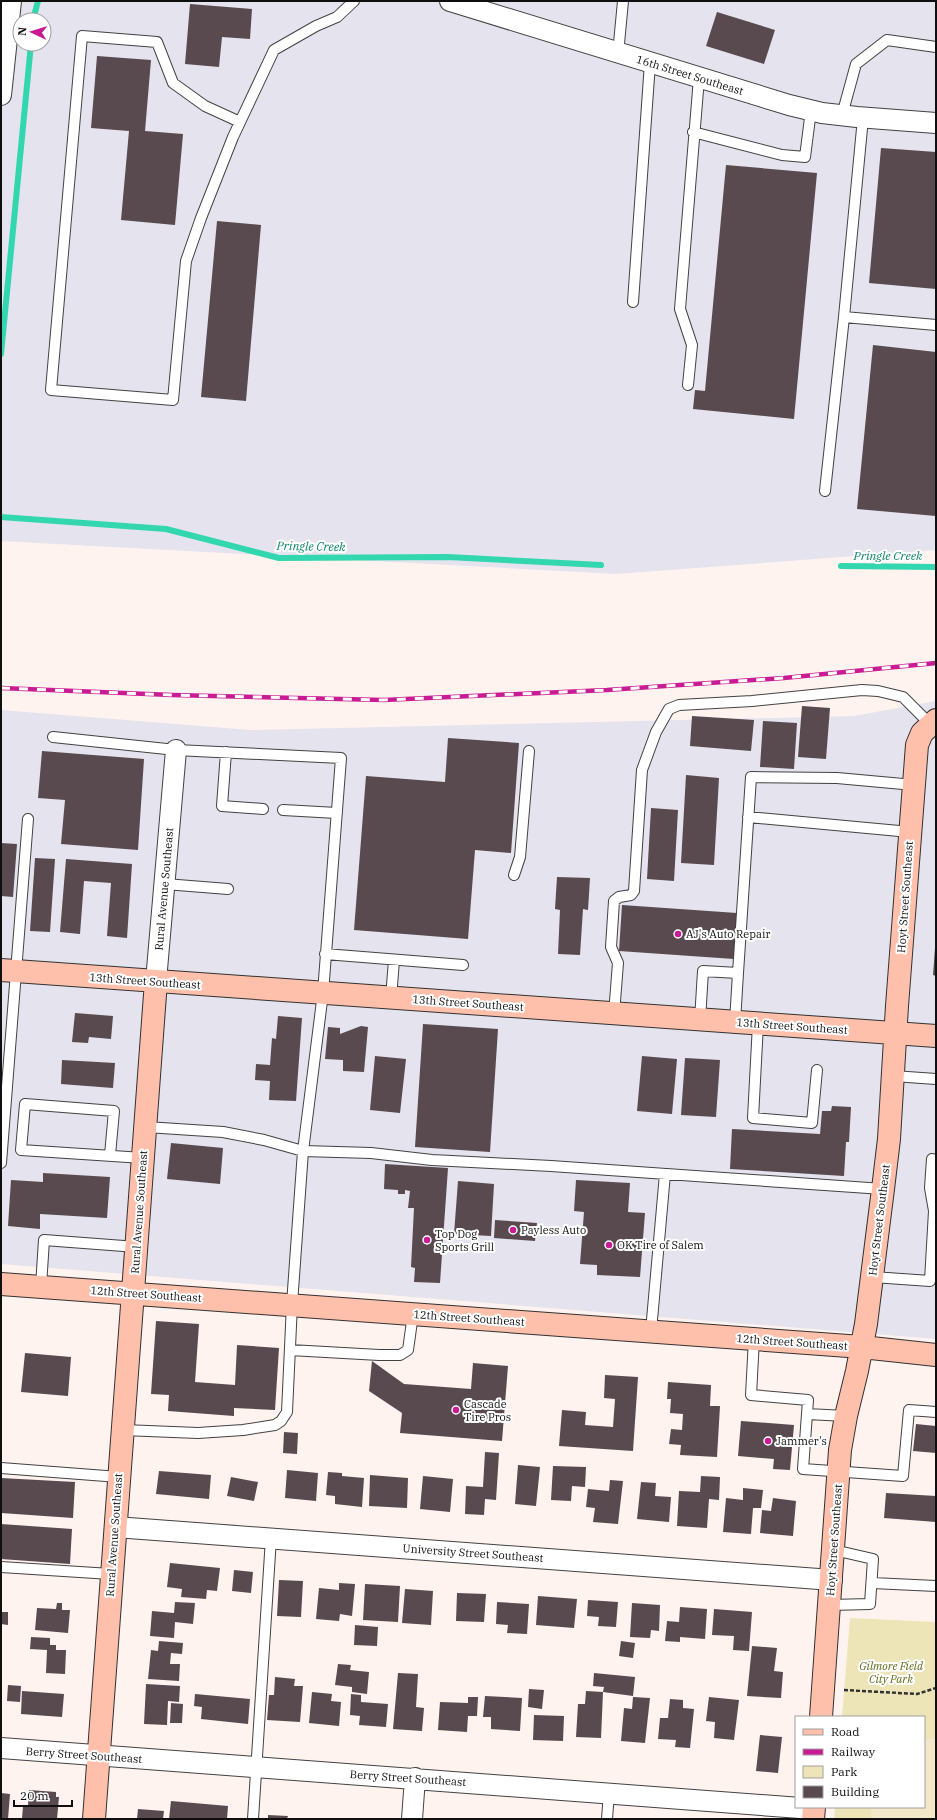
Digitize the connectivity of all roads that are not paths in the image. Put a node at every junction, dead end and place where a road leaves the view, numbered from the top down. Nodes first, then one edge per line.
1 (11, 1) edge
2 (354, 1) edge
3 (453, 1) edge
4 (623, 1) edge
5 (936, 46) edge
6 (618, 54) junction
7 (650, 63) junction
8 (699, 78) junction
9 (1, 95) edge
10 (811, 110) junction
11 (842, 115) junction
12 (863, 118) junction
13 (240, 122) junction
14 (936, 123) edge
15 (693, 132) junction
16 (633, 302) dead end
17 (844, 317) junction
18 (936, 325) edge
19 (688, 385) dead end
20 (825, 491) dead end
21 (933, 722) edge
22 (53, 737) dead end
23 (176, 750) junction
24 (226, 752) junction
25 (529, 752) dead end
26 (914, 784) junction
27 (263, 809) dead end
28 (283, 810) dead end
29 (336, 813) junction
30 (748, 817) junction
31 (28, 819) dead end
32 (910, 832) junction
33 (514, 875) dead end
34 (165, 884) junction
35 (228, 889) dead end
36 (325, 954) junction
37 (394, 960) junction
38 (463, 965) dead end
39 (8, 971) edge
40 (738, 973) junction
41 (156, 982) junction
42 (323, 993) junction
43 (390, 998) junction
44 (614, 1014) junction
45 (700, 1020) junction
46 (735, 1022) junction
47 (758, 1024) junction
48 (896, 1033) junction
49 (936, 1036) edge
50 (817, 1070) dead end
51 (893, 1076) junction
52 (936, 1079) edge
53 (146, 1127) junction
54 (2, 1136) edge
55 (303, 1151) junction
56 (110, 1155) junction
57 (143, 1158) junction
58 (936, 1160) edge
59 (1, 1163) edge
60 (665, 1174) junction
61 (883, 1189) junction
62 (137, 1247) junction
63 (873, 1277) junction
64 (1, 1284) edge
65 (40, 1286) junction
66 (133, 1293) junction
67 (292, 1304) junction
68 (413, 1314) junction
69 (651, 1331) junction
70 (754, 1339) junction
71 (862, 1347) junction
72 (290, 1350) junction
73 (936, 1355) edge
74 (936, 1412) edge
75 (807, 1414) junction
76 (846, 1416) junction
77 (122, 1430) junction
78 (1, 1468) edge
79 (839, 1472) junction
80 (119, 1477) junction
81 (115, 1527) junction
82 (271, 1538) junction
83 (834, 1550) junction
84 (1, 1567) edge
85 (112, 1574) junction
86 (832, 1580) junction
87 (872, 1583) junction
88 (936, 1586) edge
89 (830, 1605) junction
90 (821, 1716) edge
91 (1, 1748) edge
92 (98, 1756) junction
93 (257, 1767) junction
94 (415, 1778) junction
95 (609, 1793) junction
96 (814, 1812) edge
97 (94, 1819) edge
98 (253, 1819) edge
99 (412, 1819) edge
100 (607, 1819) edge

1 - 9 street
2 - 13 lane
3 - 6 street, 16th Street Southeast
4 - 6 lane
5 - 11 lane
6 - 7 street, 16th Street Southeast
7 - 8 street, 16th Street Southeast
7 - 16 lane
8 - 10 street, 16th Street Southeast
8 - 15 lane
10 - 11 street, 16th Street Southeast
10 - 15 lane
11 - 12 street, 16th Street Southeast
12 - 14 street, 16th Street Southeast
12 - 17 lane
13 - 13 lane
15 - 19 lane
17 - 18 lane
17 - 20 lane
21 - 26 street, Hoyt Street Southeast
21 - 44 lane
22 - 23 lane
23 - 24 lane
23 - 34 street, Rural Avenue Southeast
24 - 27 lane
24 - 29 lane
25 - 33 lane
26 - 30 lane
26 - 32 street, Hoyt Street Southeast
28 - 29 lane
29 - 36 lane
30 - 32 lane
30 - 40 lane
31 - 39 lane
32 - 48 street, Hoyt Street Southeast
34 - 35 lane
34 - 41 street, Rural Avenue Southeast
36 - 37 lane
36 - 42 lane
37 - 38 lane
37 - 43 lane
39 - 41 street, 13th Street Southeast
39 - 54 lane
40 - 45 lane
40 - 46 lane
41 - 42 street, 13th Street Southeast
41 - 53 street, Rural Avenue Southeast
42 - 43 street, 13th Street Southeast
42 - 55 lane
43 - 44 street, 13th Street Southeast
44 - 45 street, 13th Street Southeast
45 - 46 street, 13th Street Southeast
46 - 47 street, 13th Street Southeast
47 - 48 street, 13th Street Southeast
47 - 50 lane
48 - 49 street, 13th Street Southeast
48 - 51 street, Hoyt Street Southeast
51 - 52 lane
51 - 61 street, Hoyt Street Southeast
53 - 55 lane
53 - 57 street, Rural Avenue Southeast
54 - 59 lane
55 - 60 lane
55 - 67 lane
56 - 56 lane
56 - 57 lane
57 - 62 street, Rural Avenue Southeast
58 - 63 lane
60 - 61 lane
60 - 69 lane
61 - 63 street, Hoyt Street Southeast
62 - 65 lane
62 - 66 street, Rural Avenue Southeast
63 - 71 street, Hoyt Street Southeast
64 - 65 street, 12th Street Southeast
65 - 66 street, 12th Street Southeast
66 - 67 street, 12th Street Southeast
66 - 77 street, Rural Avenue Southeast
67 - 68 street, 12th Street Southeast
67 - 72 lane
68 - 69 street, 12th Street Southeast
68 - 72 lane
69 - 70 street, 12th Street Southeast
70 - 71 street, 12th Street Southeast
70 - 75 lane
71 - 73 street, 12th Street Southeast
71 - 76 street, Hoyt Street Southeast
72 - 77 lane
74 - 79 lane
75 - 76 lane
75 - 79 lane
76 - 79 street, Hoyt Street Southeast
77 - 80 street, Rural Avenue Southeast
78 - 80 lane
79 - 83 street, Hoyt Street Southeast
80 - 81 street, Rural Avenue Southeast
81 - 82 street, University Street Southeast
81 - 85 street, Rural Avenue Southeast
82 - 86 street, University Street Southeast
82 - 93 lane
83 - 86 street, Hoyt Street Southeast
83 - 87 lane
84 - 85 lane
85 - 92 street, Rural Avenue Southeast
86 - 89 street, Hoyt Street Southeast
87 - 88 lane
87 - 89 lane
89 - 90 street, Hoyt Street Southeast
91 - 92 street, Berry Street Southeast
92 - 93 street, Berry Street Southeast
92 - 97 street, Rural Avenue Southeast
93 - 94 street, Berry Street Southeast
93 - 98 lane
94 - 95 street, Berry Street Southeast
94 - 99 street
95 - 96 street, Berry Street Southeast
95 - 100 lane

